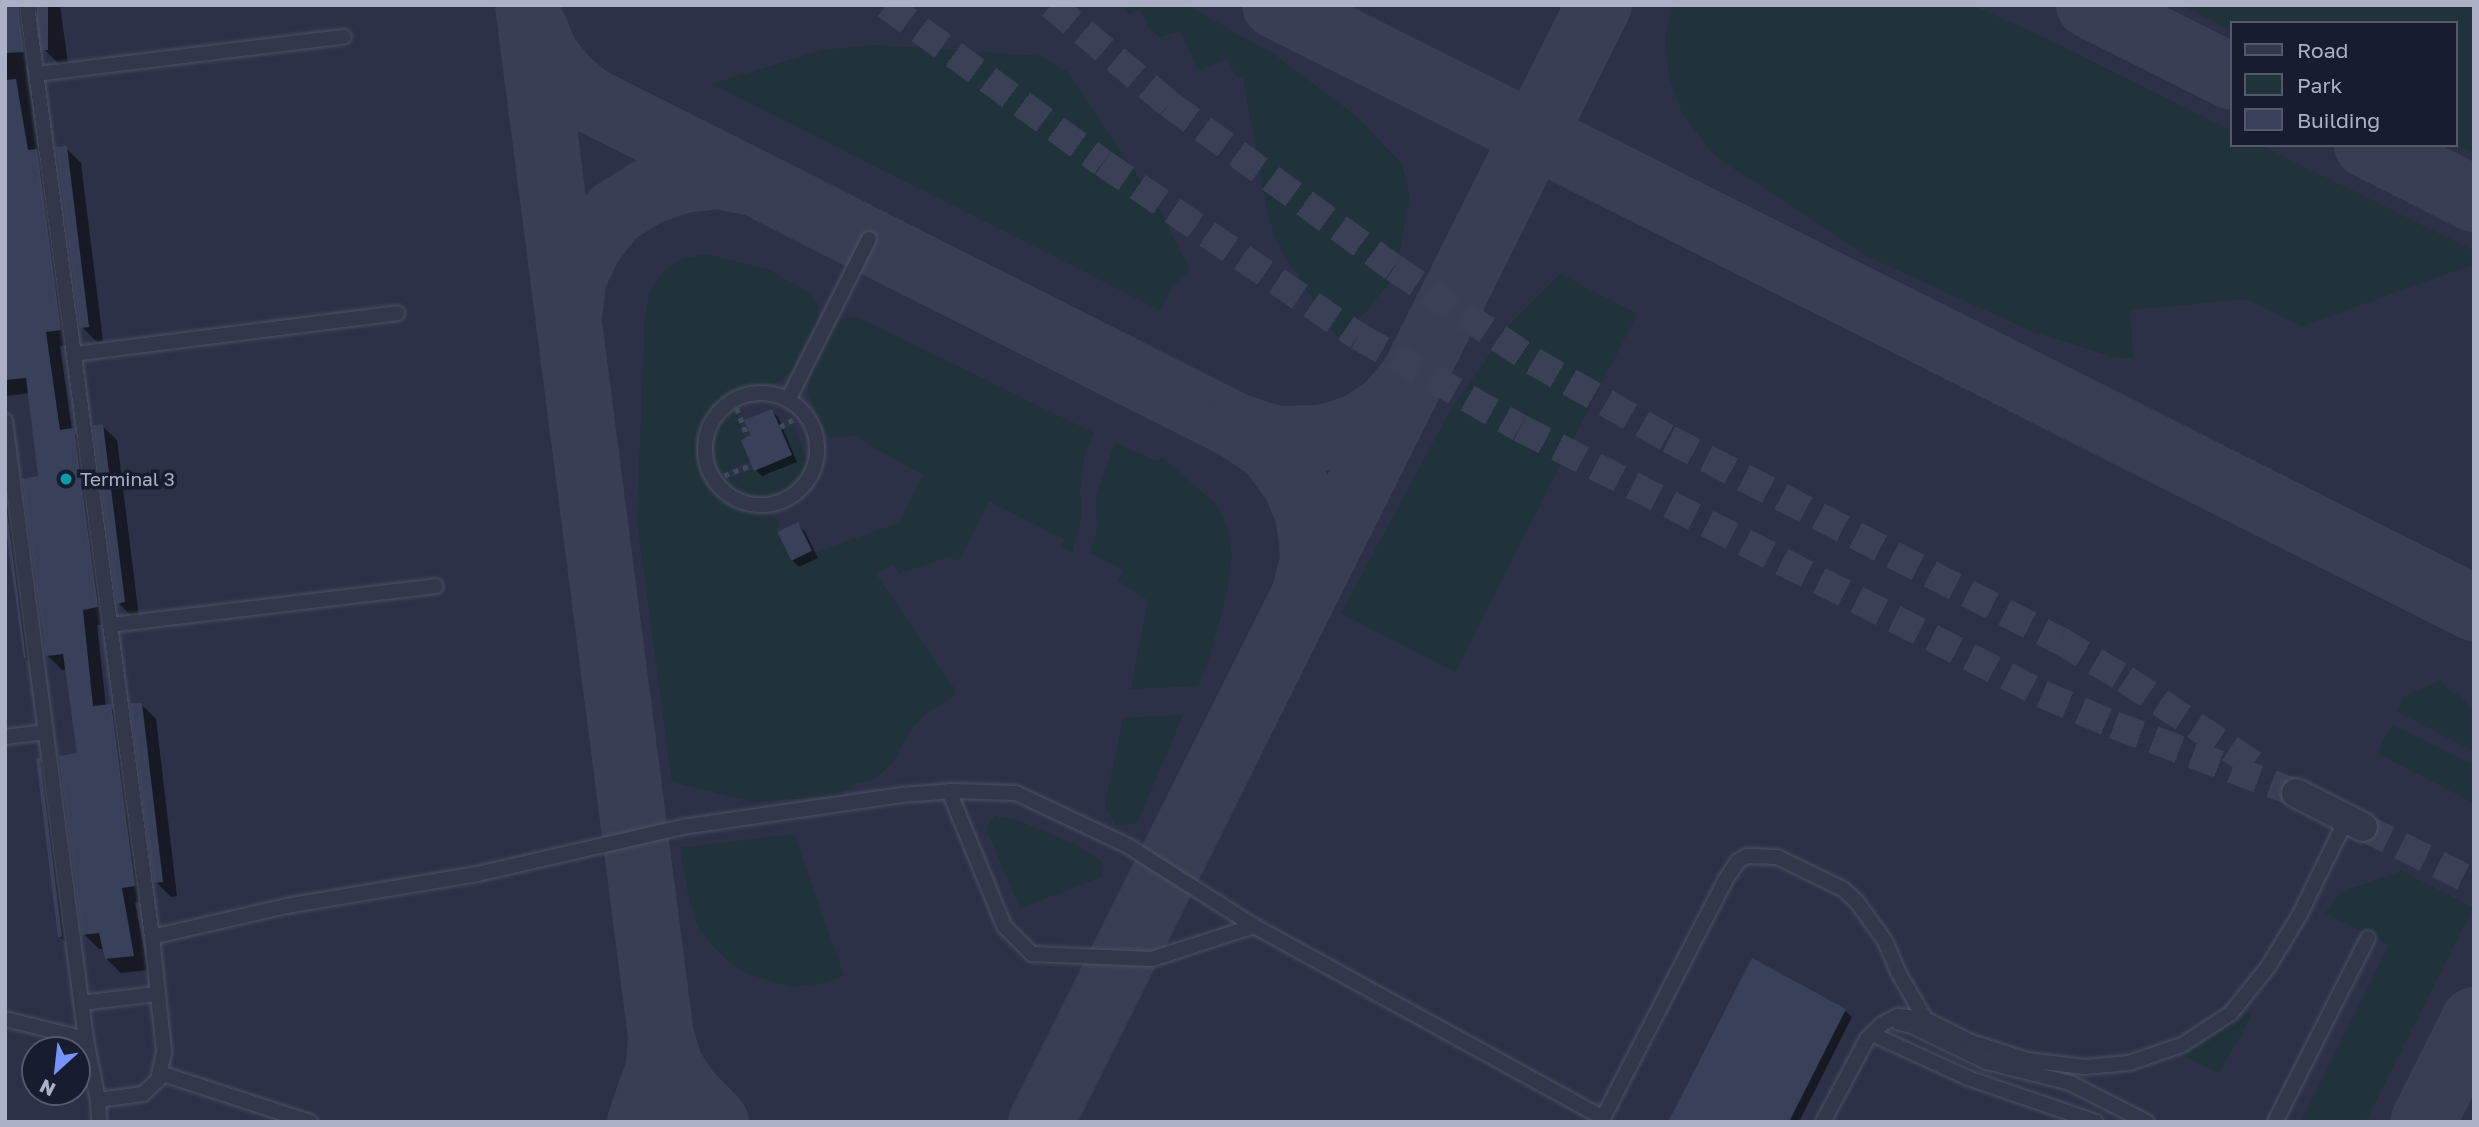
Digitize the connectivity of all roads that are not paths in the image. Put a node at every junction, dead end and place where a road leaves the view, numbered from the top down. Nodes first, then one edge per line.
1 (27, 5) edge
2 (344, 37) dead end
3 (36, 74) junction
4 (869, 239) dead end
5 (397, 313) dead end
6 (74, 354) junction
7 (789, 398) junction
8 (5, 421) edge
9 (7, 451) edge
10 (436, 586) dead end
11 (110, 625) junction
12 (46, 732) junction
13 (5, 737) edge
14 (949, 791) junction
15 (2296, 793) tunnel mouth
16 (2355, 822) joint
17 (1254, 926) junction
18 (152, 937) junction
19 (2368, 939) dead end
20 (156, 994) junction
21 (81, 1003) junction
22 (5, 1019) edge
23 (1925, 1019) junction
24 (1877, 1029) junction
25 (74, 1036) edge
26 (86, 1036) edge
27 (91, 1064) edge
28 (160, 1073) junction
29 (98, 1100) junction
30 (1602, 1120) edge
31 (99, 1122) edge
32 (310, 1122) edge
33 (1823, 1122) edge
34 (2096, 1122) edge
35 (2147, 1122) edge
36 (2275, 1122) edge

1 - 3 lane
2 - 3 lane
3 - 6 lane
4 - 7 lane
5 - 6 lane
6 - 11 lane
7 - 7 lane
8 - 9 lane
9 - 12 lane
10 - 11 lane
11 - 18 lane
12 - 13 lane
12 - 21 lane
14 - 17 lane
14 - 17 lane
14 - 18 lane
15 - 16 street
16 - 23 lane
17 - 30 lane
18 - 20 lane
19 - 36 lane
20 - 21 lane
20 - 28 lane
21 - 26 lane
22 - 25 lane
23 - 24 lane
23 - 30 lane
24 - 33 lane
24 - 34 lane
24 - 35 lane
27 - 29 lane
28 - 29 lane
28 - 32 lane
29 - 31 lane

